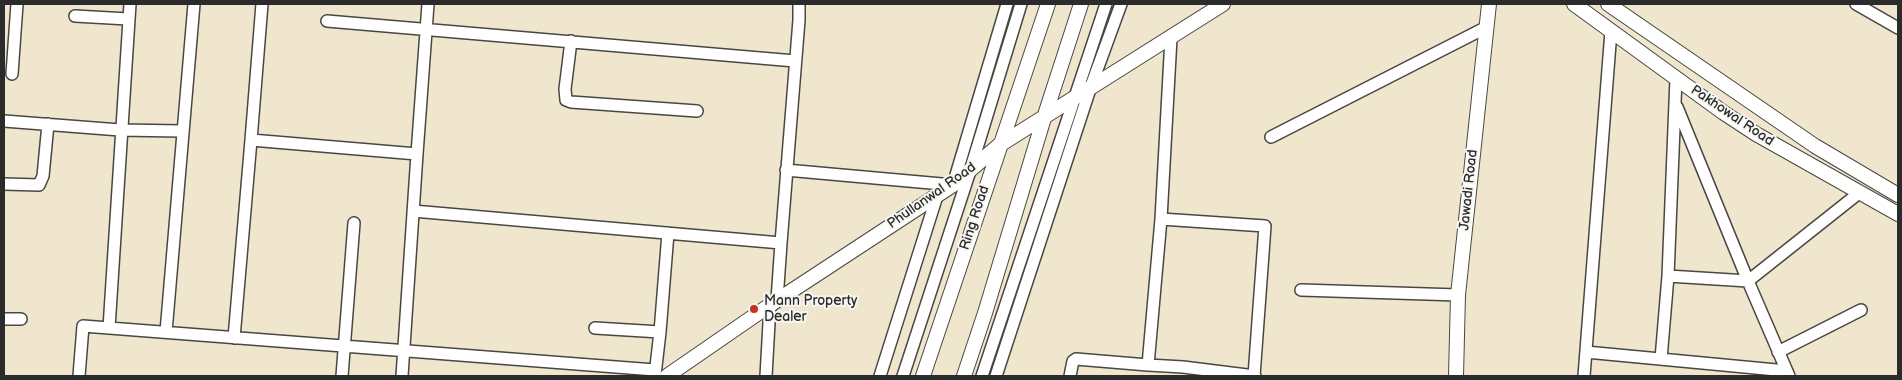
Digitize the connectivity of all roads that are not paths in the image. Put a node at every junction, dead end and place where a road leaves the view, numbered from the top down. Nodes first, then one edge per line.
1 (17, 4) edge
2 (130, 4) edge
3 (194, 4) edge
4 (262, 4) edge
5 (428, 4) edge
6 (798, 4) edge
7 (1007, 4) edge
8 (1021, 4) edge
9 (1048, 4) edge
10 (1081, 4) edge
11 (1106, 4) edge
12 (1121, 4) edge
13 (1223, 4) edge
14 (1489, 4) edge
15 (1574, 4) edge
16 (1608, 4) edge
17 (1856, 4) edge
18 (75, 16) dead end
19 (128, 18) junction
20 (327, 21) dead end
21 (426, 28) junction
22 (1485, 28) junction
23 (1898, 28) edge
24 (1611, 31) junction
25 (1171, 38) junction
26 (571, 41) junction
27 (795, 61) junction
28 (12, 74) dead end
29 (1676, 78) junction
30 (1090, 89) junction
31 (1074, 99) junction
32 (1676, 104) junction
33 (697, 111) dead end
34 (1044, 118) junction
35 (4, 122) edge
36 (48, 124) junction
37 (120, 130) junction
38 (182, 131) junction
39 (1271, 136) dead end
40 (251, 140) junction
41 (998, 146) junction
42 (417, 154) junction
43 (786, 170) junction
44 (970, 171) junction
45 (4, 184) edge
46 (953, 185) junction
47 (1859, 193) junction
48 (1898, 194) edge
49 (937, 196) junction
50 (413, 211) junction
51 (1898, 214) edge
52 (1161, 220) junction
53 (354, 223) dead end
54 (668, 233) junction
55 (781, 243) junction
56 (1668, 276) junction
57 (1748, 282) junction
58 (1301, 290) dead end
59 (1458, 295) junction
60 (774, 303) junction
61 (1861, 310) dead end
62 (4, 319) edge
63 (20, 319) dead end
64 (109, 328) junction
65 (595, 328) dead end
66 (166, 332) junction
67 (660, 332) junction
68 (234, 338) junction
69 (343, 346) junction
70 (403, 351) junction
71 (1586, 352) junction
72 (1778, 352) junction
73 (1661, 359) junction
74 (1148, 365) junction
75 (1183, 372) edge
76 (659, 374) edge
77 (1788, 374) edge
78 (79, 376) edge
79 (342, 376) edge
80 (402, 376) edge
81 (766, 376) edge
82 (880, 376) edge
83 (902, 376) edge
84 (922, 376) edge
85 (964, 376) edge
86 (982, 376) edge
87 (996, 376) edge
88 (1070, 376) edge
89 (1254, 376) edge
90 (1456, 376) edge
91 (1584, 376) edge

1 - 28 street
2 - 19 street
3 - 38 street
4 - 40 street
5 - 21 street
6 - 27 street
7 - 46 street
8 - 44 street
9 - 41 street, Ring Road
10 - 34 street
11 - 31 street
12 - 30 street
13 - 25 street, Phullanwal Road
14 - 22 street, Jawadi Road
15 - 24 street, Pakhowal Road
16 - 48 street, Pakhowal Road
17 - 23 street
18 - 19 street
19 - 37 street
20 - 21 street
21 - 26 street
21 - 42 street
22 - 39 street
22 - 59 street, Jawadi Road
24 - 29 street, Pakhowal Road
24 - 71 street
25 - 30 street, Phullanwal Road
25 - 52 street
26 - 27 street
26 - 33 street
27 - 43 street
29 - 32 street
29 - 47 street, Pakhowal Road
30 - 31 street, Phullanwal Road
30 - 87 street
31 - 34 street, Phullanwal Road
31 - 86 street
32 - 56 street
32 - 57 street
34 - 41 street, Phullanwal Road
34 - 85 street
35 - 36 street
36 - 37 street
36 - 45 street
37 - 38 street
37 - 64 street
38 - 66 street
40 - 42 street
40 - 68 street
41 - 44 street, Phullanwal Road
41 - 84 street, Ring Road
42 - 50 street
43 - 46 street
43 - 55 street
44 - 46 street, Phullanwal Road
44 - 83 street
46 - 49 street, Phullanwal Road
47 - 51 street, Pakhowal Road
47 - 57 street
49 - 60 street, Phullanwal Road
49 - 82 street
50 - 54 street
50 - 70 street
52 - 74 street
52 - 89 street
53 - 69 street
54 - 55 street
54 - 67 street
55 - 60 street
56 - 57 street
56 - 73 street
57 - 72 street
58 - 59 street
59 - 90 street, Jawadi Road
60 - 76 street, Phullanwal Road
60 - 81 street
61 - 72 street
62 - 63 street
64 - 66 street
64 - 78 street
65 - 67 street
66 - 68 street
67 - 76 street
68 - 69 street
69 - 70 street
69 - 79 street
70 - 76 street
70 - 80 street
71 - 73 street
71 - 91 street
72 - 77 street
73 - 77 street
74 - 75 street
74 - 88 street
75 - 89 street

